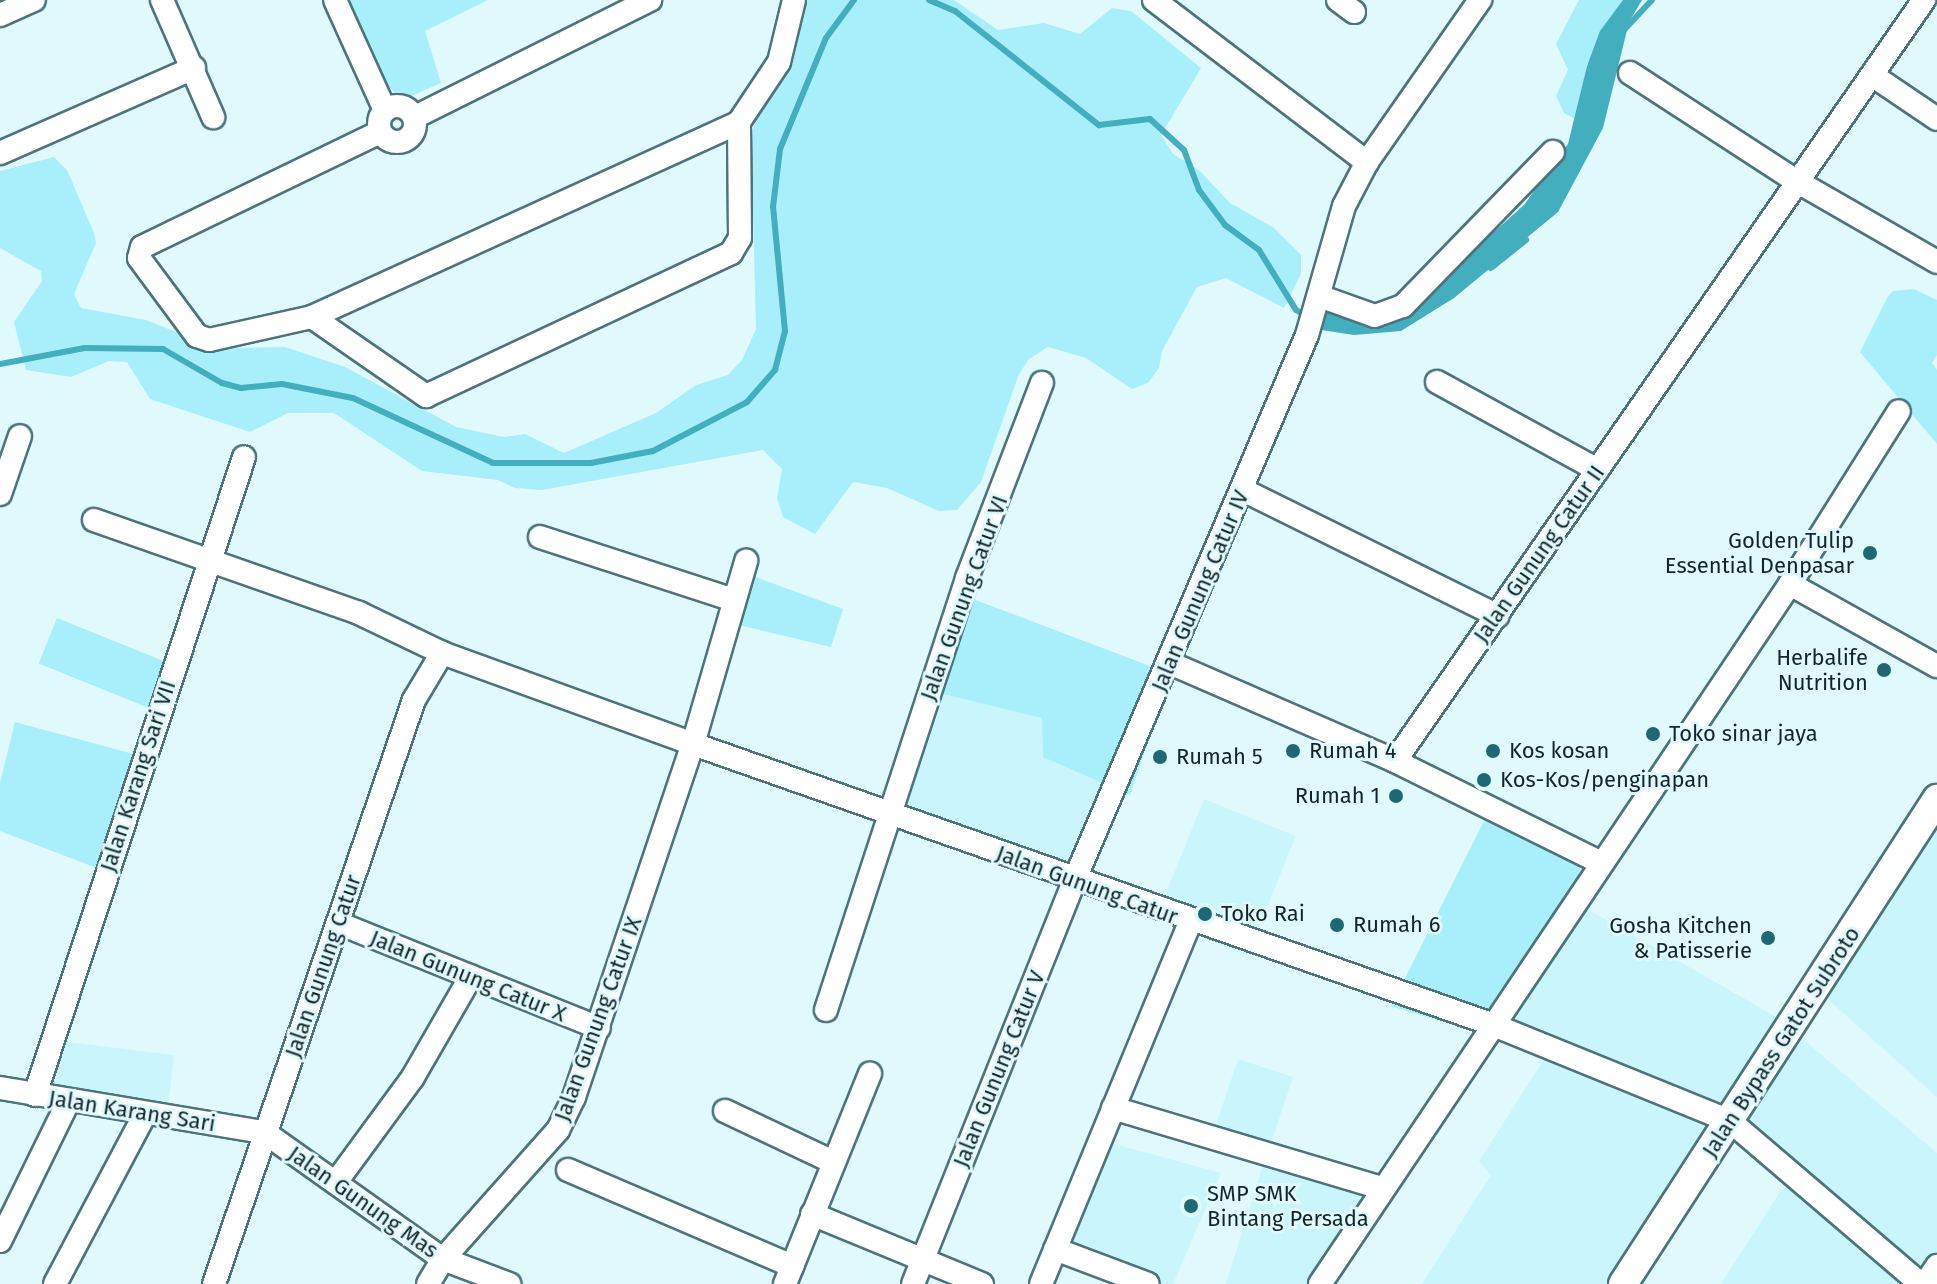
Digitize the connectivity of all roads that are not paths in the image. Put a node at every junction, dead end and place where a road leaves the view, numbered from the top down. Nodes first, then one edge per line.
1 (34, 0) edge
2 (162, 0) edge
3 (335, 0) edge
4 (650, 0) edge
5 (794, 0) edge
6 (1154, 0) edge
7 (1480, 0) edge
8 (1924, 0) edge
9 (1187, 9) edge
10 (0, 15) edge
11 (194, 68) junction
12 (1630, 73) dead end
13 (1872, 75) junction
14 (213, 117) dead end
15 (415, 117) junction
16 (1937, 119) edge
17 (383, 121) junction
18 (739, 122) junction
19 (1553, 152) dead end
20 (0, 153) edge
21 (1367, 162) junction
22 (1798, 182) junction
23 (1937, 262) edge
24 (1318, 299) junction
25 (312, 317) junction
26 (1437, 382) dead end
27 (1042, 383) dead end
28 (1899, 411) dead end
29 (20, 436) dead end
30 (244, 457) dead end
31 (1598, 470) junction
32 (1, 485) edge
33 (1243, 490) junction
34 (94, 520) dead end
35 (540, 537) dead end
36 (207, 561) junction
37 (746, 561) dead end
38 (1790, 584) junction
39 (734, 600) junction
40 (1498, 616) junction
41 (442, 653) junction
42 (1170, 663) junction
43 (1937, 666) edge
44 (693, 744) junction
45 (1395, 761) junction
46 (1937, 799) edge
47 (890, 814) junction
48 (1599, 862) junction
49 (1075, 879) junction
50 (338, 923) junction
51 (1190, 923) junction
52 (471, 976) junction
53 (826, 1010) dead end
54 (1491, 1024) junction
55 (599, 1028) junction
56 (870, 1074) dead end
57 (0, 1088) edge
58 (35, 1095) junction
59 (68, 1102) junction
60 (1113, 1108) junction
61 (725, 1111) dead end
62 (145, 1114) junction
63 (1730, 1121) junction
64 (264, 1132) junction
65 (833, 1162) junction
66 (568, 1170) dead end
67 (336, 1182) junction
68 (1381, 1188) junction
69 (812, 1214) junction
70 (0, 1241) edge
71 (1055, 1249) junction
72 (443, 1259) junction
73 (923, 1260) junction
74 (1937, 1266) edge
75 (788, 1275) edge
76 (471, 1278) edge
77 (55, 1284) edge
78 (214, 1284) edge
79 (428, 1284) edge
80 (509, 1284) edge
81 (913, 1284) edge
82 (982, 1284) edge
83 (1041, 1284) edge
84 (1148, 1284) edge
85 (1320, 1284) edge
86 (1623, 1284) edge
87 (1923, 1284) edge

1 - 10 street
2 - 11 street
3 - 17 street
4 - 15 street
5 - 18 street
6 - 9 street
7 - 21 street, Jalan Gunung Catur IV
8 - 13 street, Jalan Gunung Catur II
9 - 21 street
11 - 14 street
11 - 20 street
12 - 22 street
13 - 16 street
13 - 22 street, Jalan Gunung Catur II
15 - 17 street
15 - 17 street
17 - 25 street
18 - 25 street
18 - 25 street
19 - 24 street
21 - 24 street, Jalan Gunung Catur IV
22 - 23 street
22 - 31 street, Jalan Gunung Catur II
24 - 33 street, Jalan Gunung Catur IV
26 - 31 street
27 - 47 street, Jalan Gunung Catur VI
28 - 38 street
29 - 32 street
30 - 36 street, Jalan Karang Sari VII
31 - 40 street, Jalan Gunung Catur II
33 - 40 street
33 - 42 street, Jalan Gunung Catur IV
34 - 36 street, Jalan Gunung Catur
35 - 39 street
36 - 41 street, Jalan Gunung Catur
36 - 58 street, Jalan Karang Sari VII
37 - 39 street, Jalan Gunung Catur IX
38 - 43 street
38 - 48 street
39 - 44 street, Jalan Gunung Catur IX
40 - 45 street, Jalan Gunung Catur II
41 - 44 street, Jalan Gunung Catur
41 - 50 street, Jalan Gunung Catur
42 - 45 street
42 - 49 street, Jalan Gunung Catur IV
44 - 47 street, Jalan Gunung Catur
44 - 55 street, Jalan Gunung Catur IX
45 - 48 street
46 - 63 main road, Jalan Bypass Gatot Subroto
47 - 49 street, Jalan Gunung Catur
47 - 53 street, Jalan Gunung Catur VI
48 - 54 street
49 - 51 street, Jalan Gunung Catur
49 - 73 street, Jalan Gunung Catur V
50 - 52 street, Jalan Gunung Catur X
50 - 64 street, Jalan Gunung Catur
51 - 54 street, Jalan Gunung Catur
51 - 60 street
52 - 55 street, Jalan Gunung Catur X
52 - 67 street
54 - 63 street, Jalan Gunung Catur
54 - 68 street
55 - 72 street, Jalan Gunung Catur IX
56 - 65 street
57 - 58 street, Jalan Karang Sari
58 - 59 street, Jalan Karang Sari
59 - 62 street, Jalan Karang Sari
59 - 70 street
60 - 68 street
60 - 71 street
61 - 65 street
62 - 64 street, Jalan Karang Sari
62 - 77 street
63 - 86 main road, Jalan Bypass Gatot Subroto
63 - 87 street, Jalan Gunung Catur
64 - 67 street, Jalan Gunung Mas
64 - 78 street, Jalan Gunung Catur
65 - 69 street
66 - 75 street
67 - 72 street, Jalan Gunung Mas
68 - 85 street
69 - 73 street
69 - 75 street
71 - 83 street
71 - 84 street
72 - 76 street, Jalan Gunung Mas
72 - 79 street, Jalan Gunung Catur IX
73 - 81 street, Jalan Gunung Catur V
73 - 82 street
74 - 87 street
76 - 80 street, Jalan Gunung Mas

